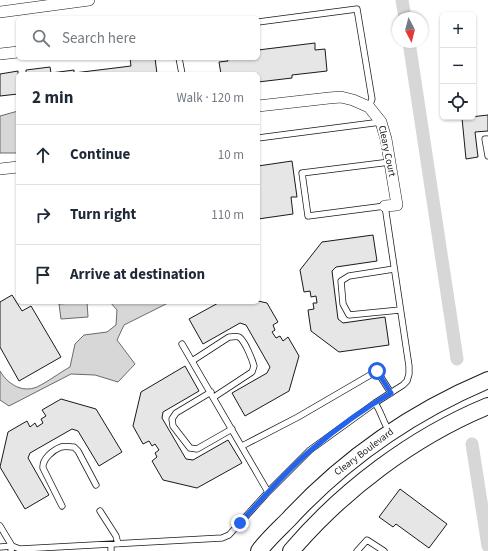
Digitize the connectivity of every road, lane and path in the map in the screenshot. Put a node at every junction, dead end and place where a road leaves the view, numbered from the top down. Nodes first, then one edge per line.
1 (89, 0) edge
2 (0, 12) edge
3 (260, 22) edge
4 (16, 52) edge
5 (0, 54) edge
6 (179, 60) edge
7 (182, 72) edge
8 (260, 106) edge
9 (369, 107) junction
10 (381, 122) junction
11 (260, 138) edge
12 (488, 139) edge
13 (488, 156) edge
14 (390, 162) junction
15 (16, 167) edge
16 (0, 169) edge
17 (385, 206) junction
18 (394, 269) junction
19 (400, 310) junction
20 (182, 344) dead end
21 (192, 361) junction
22 (488, 380) edge
23 (391, 393) junction
24 (212, 394) junction
25 (375, 403) junction
26 (488, 406) edge
27 (232, 429) junction
28 (390, 432) junction
29 (242, 446) junction
30 (96, 485) dead end
31 (268, 492) junction
32 (62, 506) dead end
33 (100, 511) dead end
34 (0, 526) edge
35 (118, 544) junction
36 (0, 547) edge
37 (111, 548) edge
38 (11, 549) edge
39 (70, 549) edge
40 (259, 551) edge
41 (291, 551) edge
42 (357, 551) edge
43 (384, 551) edge

1 - 2 street
3 - 9 lane
4 - 5 street
6 - 7 lane
8 - 9 street, Cleary Court
9 - 10 street, Cleary Court
10 - 11 lane
10 - 14 street, Cleary Court
12 - 13 lane
14 - 17 street, Cleary Court
14 - 17 lane
15 - 16 street
17 - 18 lane
18 - 19 lane
18 - 19 lane
19 - 23 lane
20 - 21 lane
21 - 24 lane
21 - 24 lane
22 - 28 street, Cleary Boulevard
23 - 25 lane
23 - 29 lane
24 - 27 lane
24 - 27 lane
25 - 28 lane
25 - 31 lane
26 - 41 street
27 - 29 lane
28 - 40 street, Cleary Boulevard
29 - 31 lane
30 - 32 lane
31 - 35 lane
33 - 35 lane
34 - 38 lane
35 - 37 lane
36 - 38 lane
37 - 39 lane
38 - 39 lane
42 - 43 lane

